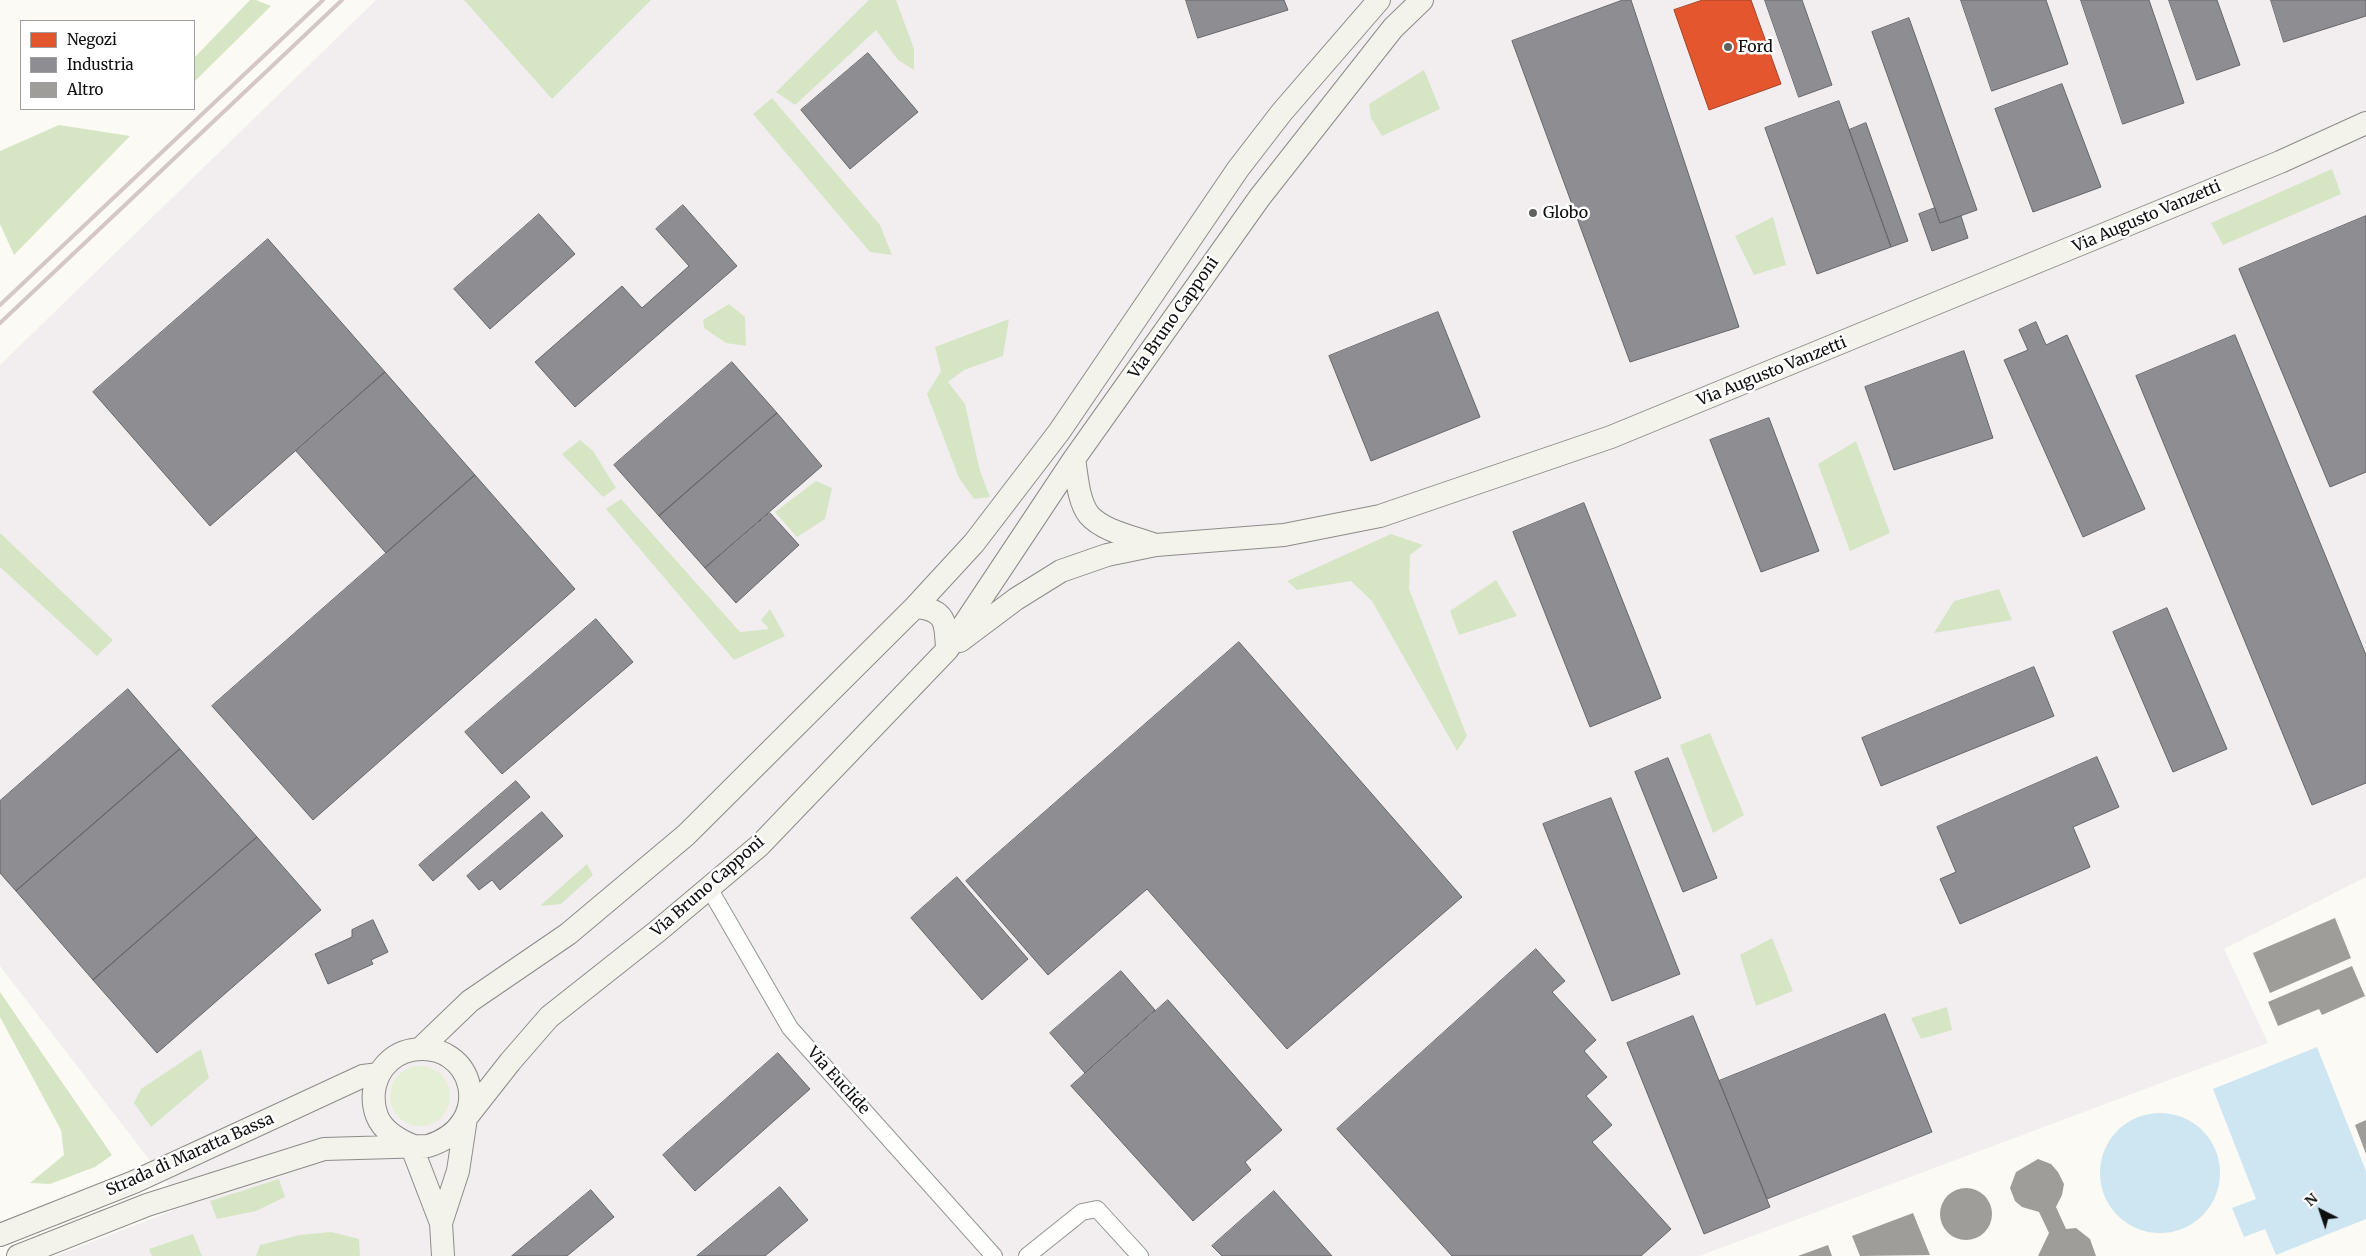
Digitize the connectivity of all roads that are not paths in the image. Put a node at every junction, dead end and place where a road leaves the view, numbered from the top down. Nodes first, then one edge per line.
1 (1379, 0) edge
2 (1422, 0) edge
3 (2366, 122) edge
4 (1074, 459) junction
5 (1156, 545) junction
6 (914, 607) junction
7 (947, 650) junction
8 (709, 888) junction
9 (420, 1049) junction
10 (379, 1074) junction
11 (466, 1118) junction
12 (411, 1145) junction
13 (441, 1224) junction
14 (0, 1235) edge
15 (18, 1256) edge
16 (443, 1256) edge
17 (994, 1256) edge
18 (1027, 1256) edge
19 (1140, 1256) edge

1 - 6 main road, Via Bruno Capponi
2 - 4 main road, Via Bruno Capponi
3 - 5 main road, Via Augusto Vanzetti
4 - 5 main road, Via Augusto Vanzetti
4 - 7 main road, Via Bruno Capponi
5 - 7 main road, Via Augusto Vanzetti
6 - 7 main road
6 - 9 main road, Via Bruno Capponi
7 - 8 main road, Via Bruno Capponi
8 - 11 main road, Via Bruno Capponi
8 - 17 street, Via Euclide
9 - 10 main road
9 - 11 main road
10 - 12 main road
10 - 14 main road, Strada di Maratta Bassa
11 - 12 main road
11 - 13 main road
12 - 13 main road
12 - 15 main road, Strada di Maratta Bassa
13 - 16 main road
18 - 19 street

